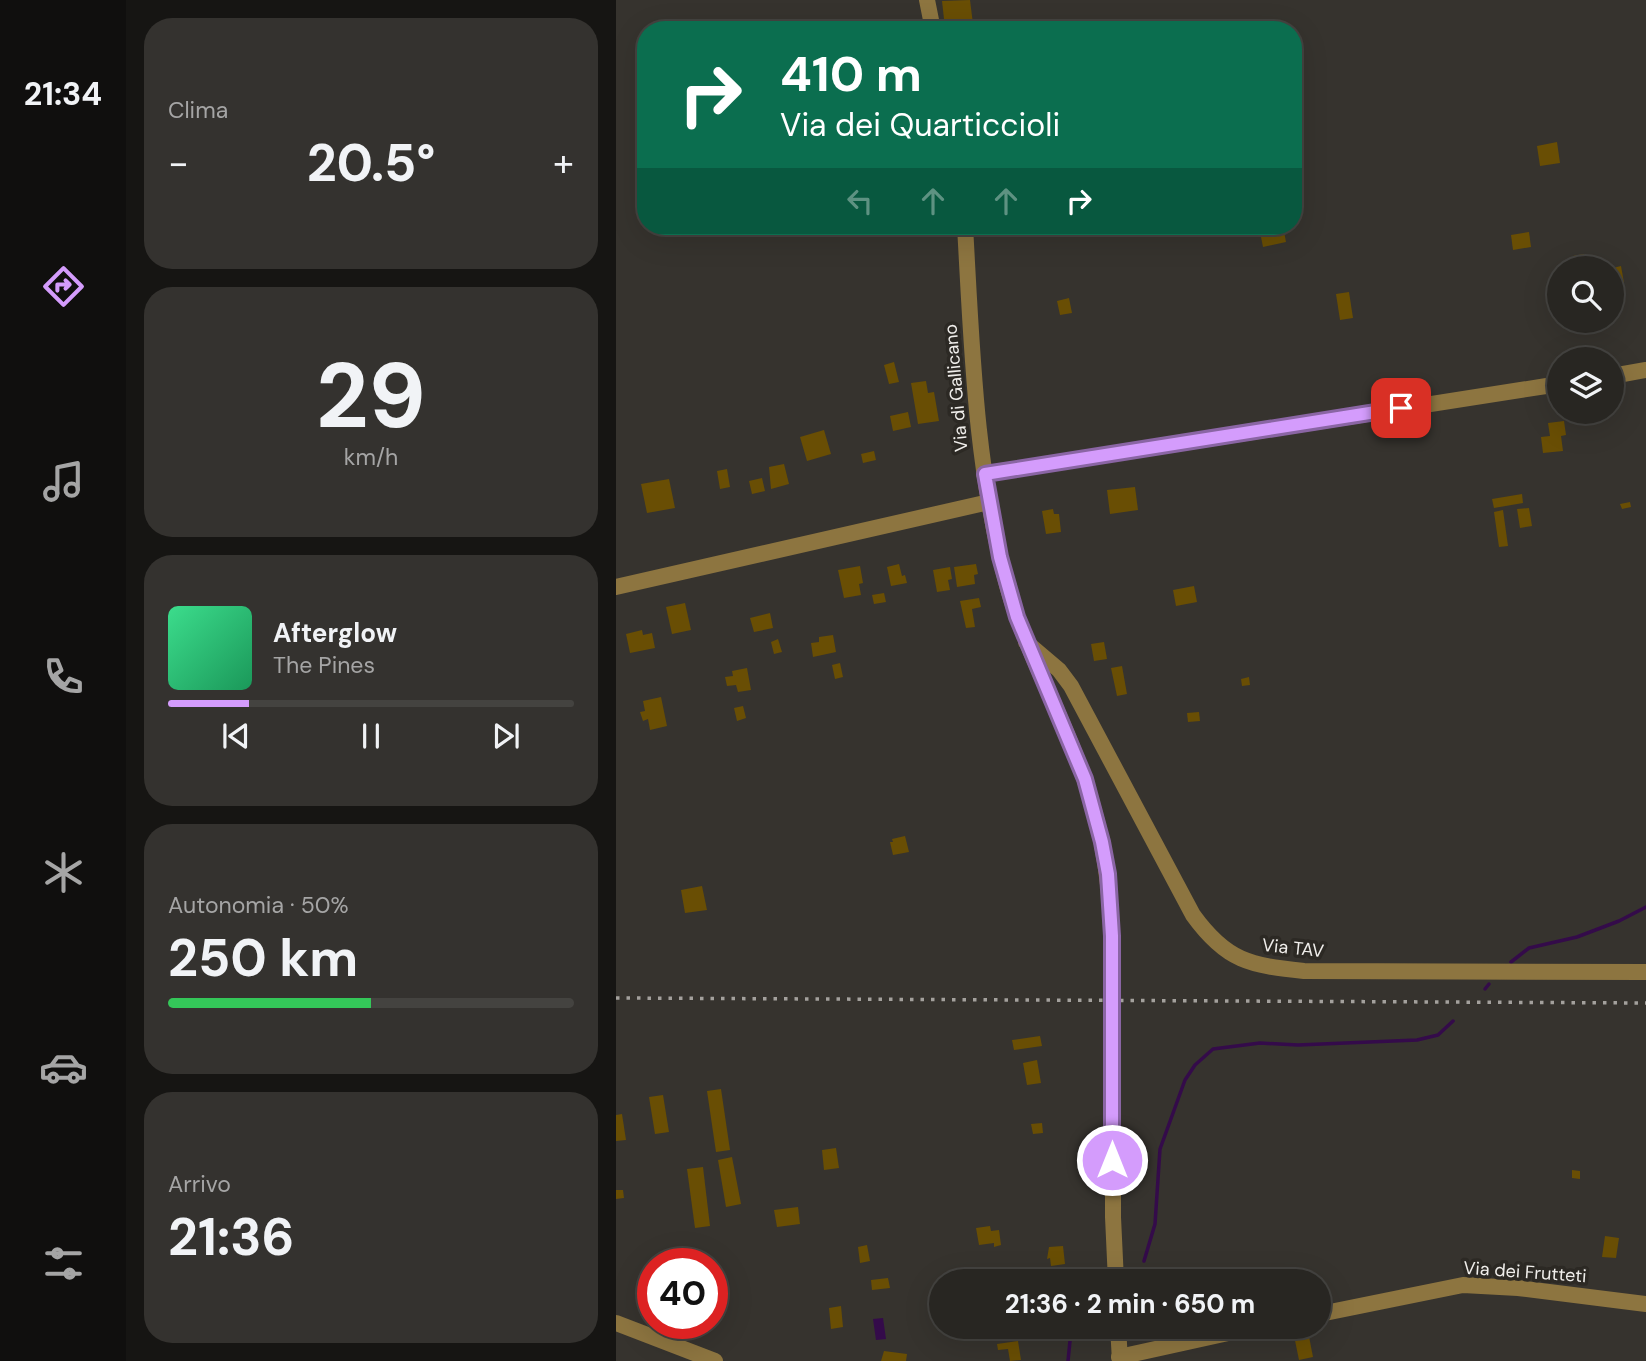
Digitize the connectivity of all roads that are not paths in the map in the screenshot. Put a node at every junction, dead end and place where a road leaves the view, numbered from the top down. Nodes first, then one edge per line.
1 (927, 0) edge
2 (931, 21) edge
3 (965, 235) edge
4 (1646, 370) edge
5 (1624, 374) edge
6 (1547, 386) edge
7 (985, 474) junction
8 (989, 502) junction
9 (616, 587) edge
10 (1026, 642) junction
11 (1646, 972) edge
12 (1115, 1269) edge
13 (1646, 1304) edge
14 (1331, 1312) edge
15 (616, 1322) edge
16 (1118, 1339) edge
17 (1204, 1339) edge
18 (1119, 1359) edge
19 (715, 1361) edge

1 - 2 street
3 - 7 street, Via di Gallicano
4 - 5 street
6 - 7 street
7 - 8 street, Via di Gallicano
8 - 9 street
8 - 10 street, Via di Gallicano
10 - 11 street, Via TAV
10 - 12 street, Via di Gallicano, bridge
13 - 14 street, Via dei Frutteti
15 - 19 street
16 - 18 street
17 - 18 street

